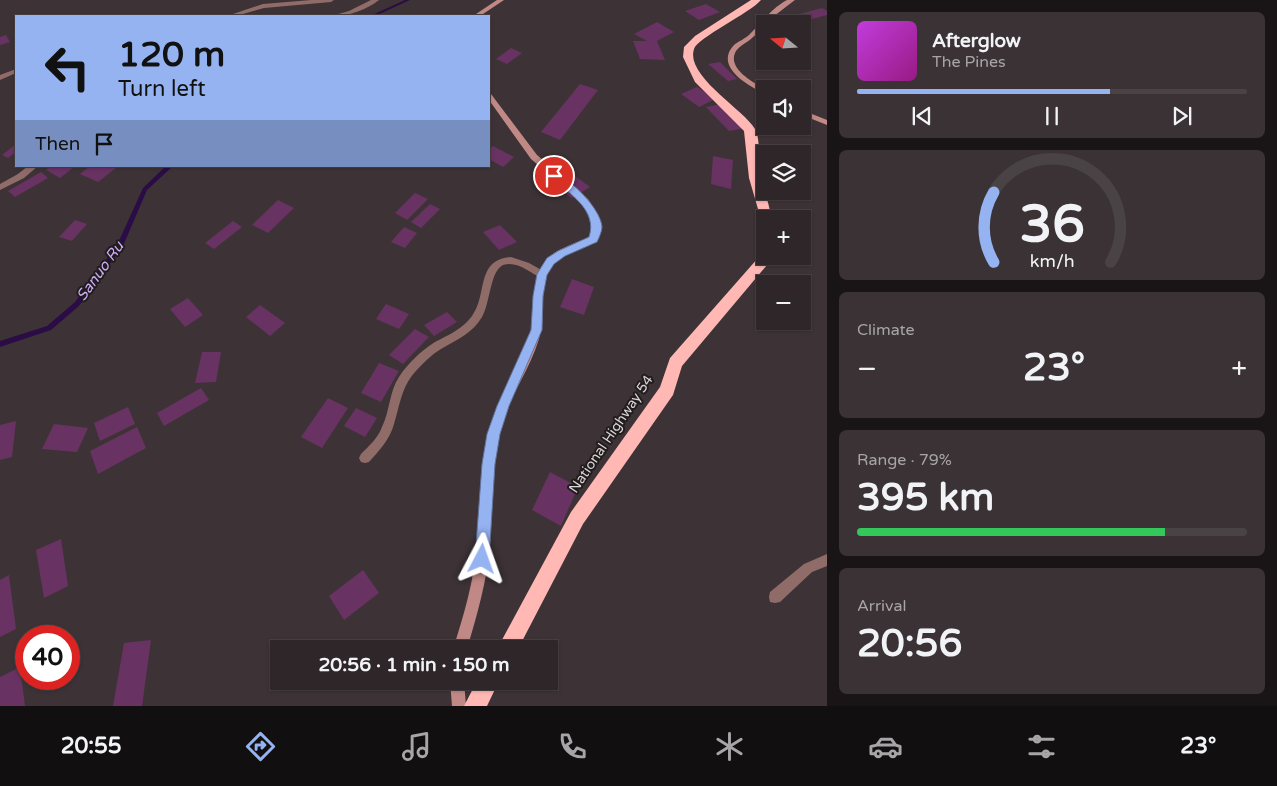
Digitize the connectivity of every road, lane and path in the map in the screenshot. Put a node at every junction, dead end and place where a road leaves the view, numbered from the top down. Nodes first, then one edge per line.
1 (331, 0) edge
2 (376, 0) edge
3 (501, 0) edge
4 (757, 0) edge
5 (792, 0) edge
6 (233, 15) edge
7 (338, 15) edge
8 (478, 15) edge
9 (15, 71) edge
10 (0, 78) edge
11 (756, 86) edge
12 (490, 96) edge
13 (811, 116) edge
14 (827, 123) edge
15 (33, 167) edge
16 (0, 187) edge
17 (764, 210) edge
18 (760, 265) edge
19 (542, 274) junction
20 (365, 458) dead end
21 (827, 560) edge
22 (776, 597) dead end
23 (463, 640) edge
24 (512, 640) edge
25 (457, 690) edge
26 (484, 690) edge
27 (459, 706) edge
28 (474, 706) edge

1 - 6 street
2 - 7 street
3 - 8 street
4 - 17 highway
5 - 11 street
9 - 10 street
12 - 19 street
13 - 14 street
15 - 16 street
18 - 24 highway, National Highway 54
19 - 20 street
19 - 23 street
21 - 22 street
25 - 27 street
26 - 28 highway

